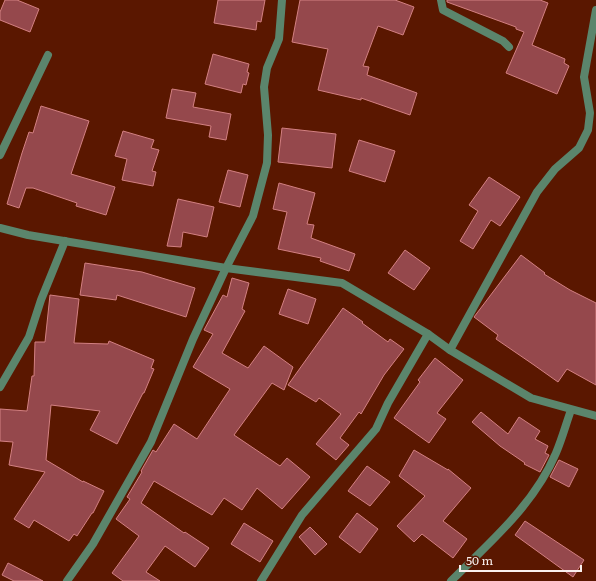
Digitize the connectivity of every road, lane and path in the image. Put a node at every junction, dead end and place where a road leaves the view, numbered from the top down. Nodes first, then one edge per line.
1 (282, 0) edge
2 (441, 0) edge
3 (596, 10) edge
4 (509, 47) dead end
5 (48, 55) dead end
6 (0, 155) edge
7 (0, 228) edge
8 (65, 241) junction
9 (226, 268) junction
10 (428, 334) junction
11 (450, 350) junction
12 (0, 387) edge
13 (571, 410) junction
14 (596, 416) edge
15 (67, 581) edge
16 (261, 581) edge
17 (451, 581) edge

1 - 9 street
2 - 4 street
3 - 11 street
5 - 6 street
7 - 8 street
8 - 9 street
8 - 12 street
9 - 10 street
9 - 15 street
10 - 11 street
10 - 16 street
11 - 13 street
13 - 14 street
13 - 17 street

